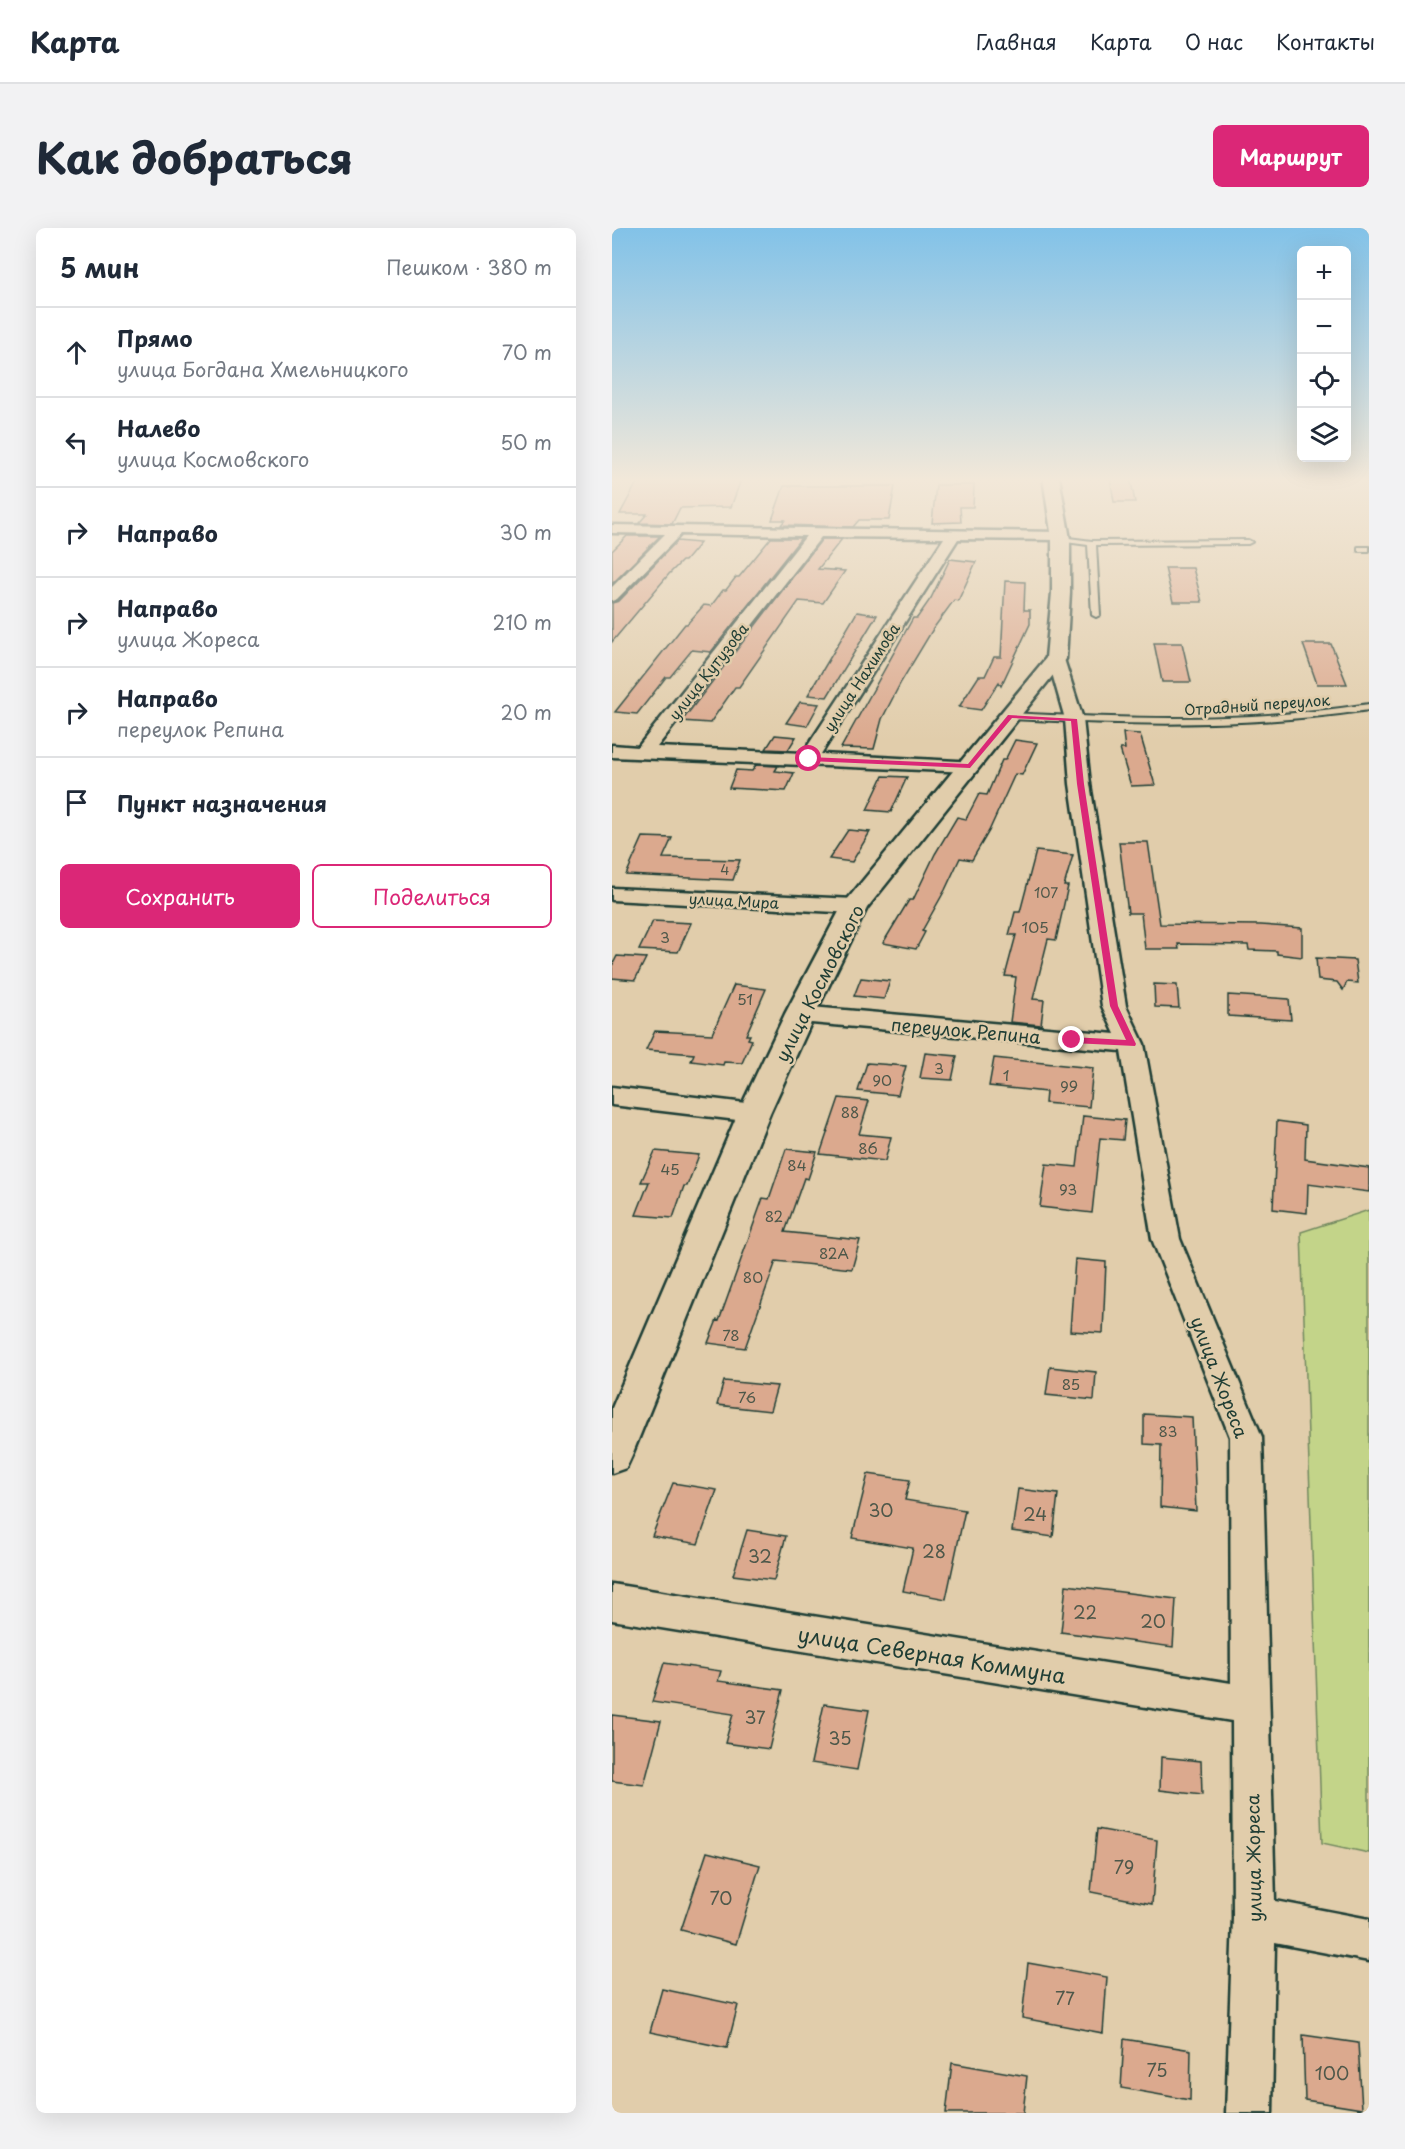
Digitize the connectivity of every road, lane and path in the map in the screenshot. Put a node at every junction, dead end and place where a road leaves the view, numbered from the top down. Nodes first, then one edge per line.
1 (643, 565) edge
2 (791, 565) edge
3 (933, 565) edge
4 (1061, 565) edge
5 (1093, 565) edge
6 (612, 596) edge
7 (1096, 615) dead end
8 (1056, 659) junction
9 (1369, 707) edge
10 (1010, 716) junction
11 (1074, 719) junction
12 (612, 751) edge
13 (643, 753) junction
14 (809, 759) junction
15 (970, 766) junction
16 (612, 894) edge
17 (855, 906) junction
18 (800, 1014) junction
19 (1132, 1044) junction
20 (612, 1096) edge
21 (754, 1113) junction
22 (612, 1455) edge
23 (612, 1602) edge
24 (1251, 1705) junction
25 (1254, 1918) junction
26 (1369, 1940) edge
27 (1249, 2113) edge

1 - 6 street
2 - 13 street, улица Кутузова
3 - 14 street, улица Нахимова
4 - 8 main road
5 - 7 lane
8 - 10 main road, улица Космовского
8 - 11 street, улица Жореса
9 - 11 lane, Отрадный переулок
10 - 11 lane, Отрадный переулок
10 - 15 main road, улица Космовского
11 - 19 street, улица Жореса
12 - 13 street
13 - 14 street
14 - 15 street
15 - 17 main road, улица Космовского
16 - 17 street, улица Мира
17 - 18 main road, улица Космовского
18 - 19 street, переулок Репина
18 - 21 main road, улица Космовского
19 - 24 street, улица Жореса
20 - 21 street
21 - 22 main road, улица Космовского
23 - 24 street, улица Северная Коммуна
24 - 25 street, улица Жореса
25 - 26 street
25 - 27 street, улица Жореса

